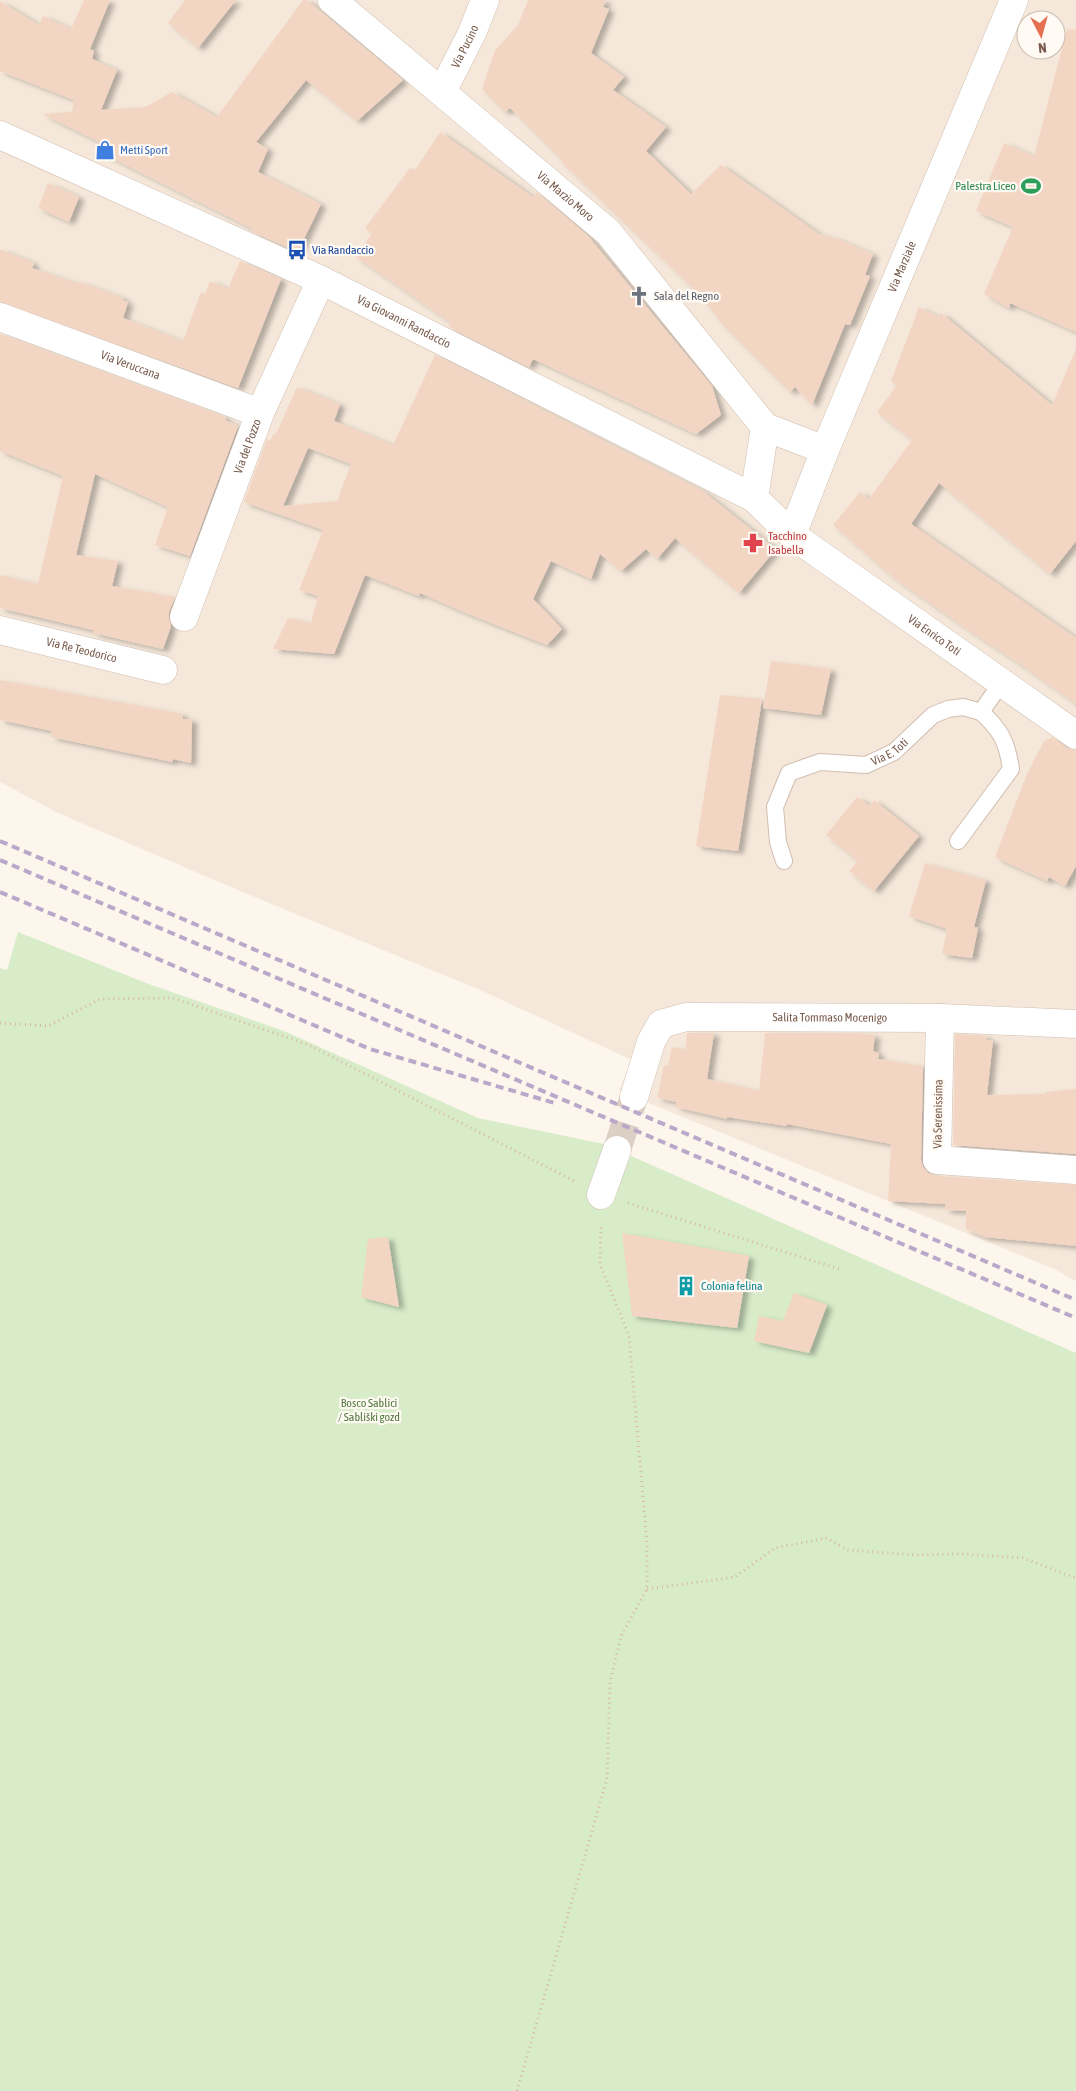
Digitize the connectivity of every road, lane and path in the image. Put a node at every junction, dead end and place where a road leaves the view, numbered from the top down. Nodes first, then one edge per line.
1 (332, 0) edge
2 (485, 0) edge
3 (1014, 0) edge
4 (442, 92) junction
5 (0, 135) edge
6 (321, 280) junction
7 (0, 317) edge
8 (260, 413) junction
9 (765, 427) junction
10 (825, 450) junction
11 (754, 498) junction
12 (792, 535) junction
13 (184, 617) dead end
14 (0, 630) edge
15 (163, 670) dead end
16 (1002, 682) junction
17 (981, 712) junction
18 (1076, 735) edge
19 (958, 841) dead end
20 (784, 861) dead end
21 (940, 1018) junction
22 (0, 1023) edge
23 (1076, 1024) edge
24 (634, 1097) tunnel mouth
25 (618, 1150) tunnel mouth
26 (1076, 1170) edge
27 (601, 1195) junction
28 (842, 1270) dead end
29 (1076, 1578) edge
30 (647, 1589) junction
31 (517, 2091) edge

1 - 4 street, Via Marzio Moro
2 - 4 street, Via Pucino
3 - 10 street, Via Marziale
4 - 9 street, Via Marzio Moro
5 - 6 street, Via Giovanni Randaccio
6 - 8 street, Via del Pozzo
6 - 11 street, Via Giovanni Randaccio
7 - 8 street, Via Veruccana
8 - 13 street, Via del Pozzo
9 - 10 street
9 - 11 street
10 - 12 street, Via Marziale
11 - 12 street, Via Giovanni Randaccio
12 - 16 street, Via Enrico Toti
14 - 15 street, Via Re Teodorico
16 - 17 lane
16 - 18 street, Via Enrico Toti
17 - 19 lane
17 - 20 lane, Via E. Toti
21 - 23 street, Salita Tommaso Mocenigo
21 - 24 street, Salita Tommaso Mocenigo
21 - 26 street, Via Serenissima
22 - 27 path
25 - 27 street
27 - 28 path
27 - 30 path
29 - 30 path
30 - 31 path

